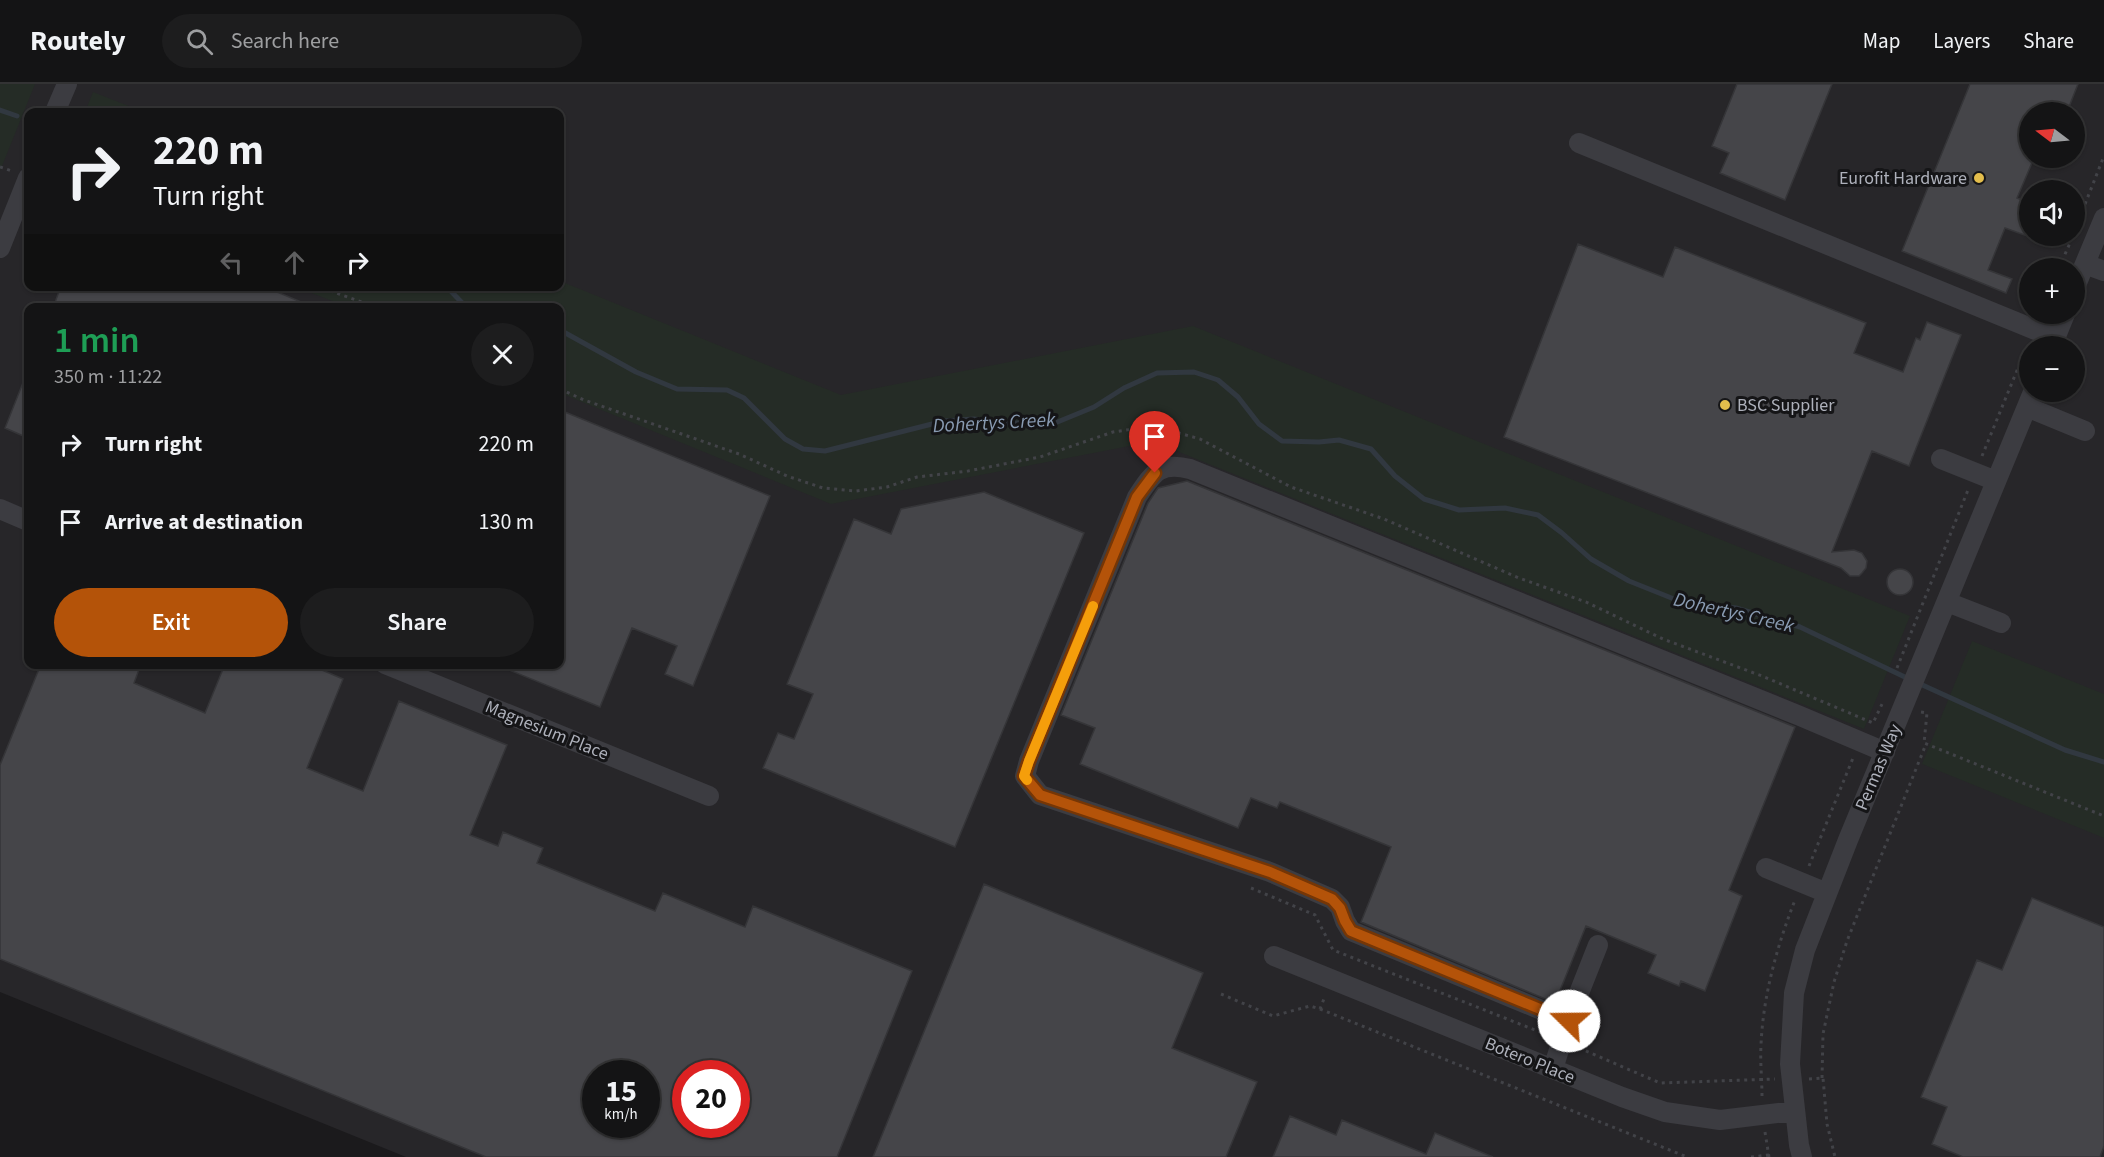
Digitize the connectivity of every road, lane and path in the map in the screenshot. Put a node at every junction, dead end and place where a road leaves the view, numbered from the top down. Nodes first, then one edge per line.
1 (67, 84) edge
2 (57, 108) edge
3 (1579, 143) dead end
4 (2104, 156) edge
5 (24, 188) edge
6 (2085, 205) edge
7 (2104, 218) edge
8 (0, 249) edge
9 (2085, 264) joint
10 (2104, 271) edge
11 (330, 291) edge
12 (365, 303) edge
13 (2039, 336) edge
14 (564, 390) edge
15 (2029, 402) edge
16 (2035, 402) edge
17 (2085, 431) dead end
18 (1941, 459) dead end
19 (1996, 481) junction
20 (0, 509) edge
21 (24, 519) edge
22 (1947, 602) junction
23 (2001, 623) dead end
24 (396, 669) edge
25 (1905, 705) junction
26 (1926, 744) junction
27 (1885, 752) junction
28 (709, 796) dead end
29 (2104, 816) edge
30 (1766, 868) dead end
31 (1827, 893) junction
32 (1598, 945) dead end
33 (1342, 953) dead end
34 (1274, 956) dead end
35 (1330, 979) junction
36 (1221, 994) dead end
37 (1320, 1009) junction
38 (1569, 1021) junction
39 (1553, 1069) junction
40 (1822, 1078) dead end
41 (1795, 1111) junction
42 (1769, 1155) dead end
43 (1687, 1157) edge
44 (1751, 1157) edge
45 (1802, 1157) edge

1 - 2 street
3 - 13 street
4 - 6 path
5 - 8 street
7 - 9 street
9 - 10 street
11 - 12 path
14 - 25 path
15 - 19 street, Permas Way
16 - 17 street
18 - 19 street
19 - 22 street, Permas Way
20 - 21 street
22 - 23 street
22 - 25 street, Permas Way
24 - 28 street, Magnesium Place
25 - 26 path
25 - 27 street, Permas Way
26 - 29 path
26 - 40 path
27 - 31 street, Permas Way
27 - 38 street
30 - 31 street
31 - 41 street, Permas Way
32 - 38 street
33 - 35 path
34 - 35 street, Botero Place
35 - 37 path
35 - 39 street, Botero Place
36 - 37 path
37 - 43 path
38 - 39 street
39 - 41 street, Botero Place
41 - 45 street, Permas Way
42 - 44 path

